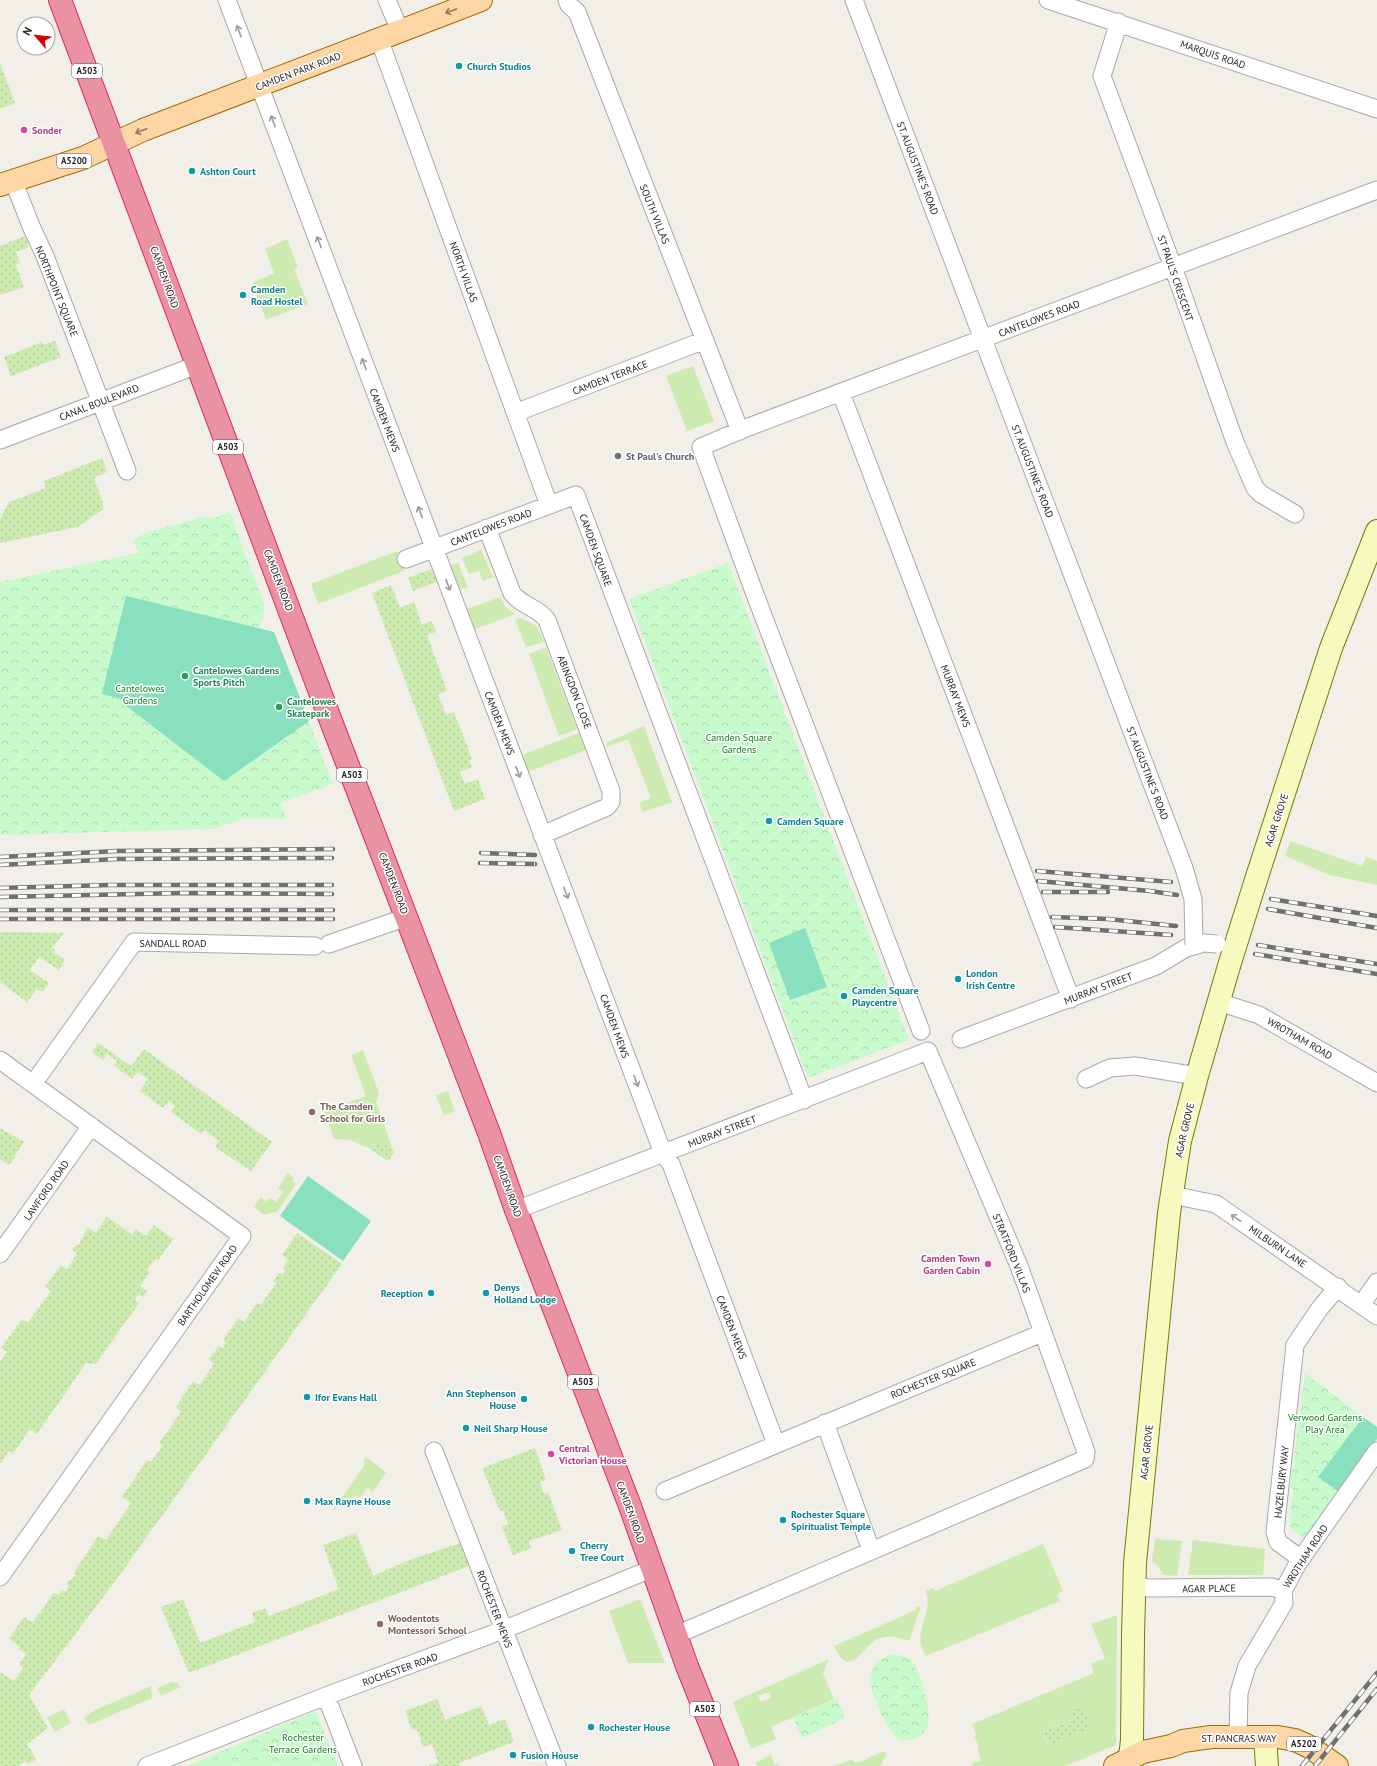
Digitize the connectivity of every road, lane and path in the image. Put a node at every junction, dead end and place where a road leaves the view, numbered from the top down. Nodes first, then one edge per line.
1 (60, 0) edge
2 (227, 0) edge
3 (387, 0) edge
4 (481, 0) edge
5 (854, 0) edge
6 (1048, 0) edge
7 (572, 6) edge
8 (1119, 22) junction
9 (400, 31) junction
10 (379, 39) junction
11 (259, 86) junction
12 (1377, 109) edge
13 (114, 142) junction
14 (7, 182) edge
15 (1377, 190) edge
16 (1173, 267) junction
17 (705, 340) junction
18 (983, 340) junction
19 (197, 365) junction
20 (841, 393) junction
21 (101, 402) junction
22 (515, 413) junction
23 (740, 431) junction
24 (0, 440) edge
25 (127, 471) dead end
26 (576, 495) joint
27 (549, 505) junction
28 (1295, 514) dead end
29 (486, 528) junction
30 (1377, 531) edge
31 (434, 549) junction
32 (406, 559) dead end
33 (1371, 564) edge
34 (542, 835) junction
35 (407, 917) junction
36 (1194, 945) junction
37 (1232, 957) junction
38 (1071, 998) junction
39 (1219, 1002) junction
40 (921, 1031) dead end
41 (961, 1039) dead end
42 (928, 1051) joint
43 (0, 1060) edge
44 (1197, 1076) junction
45 (1086, 1079) dead end
46 (1377, 1083) edge
47 (33, 1084) junction
48 (804, 1100) junction
49 (91, 1126) junction
50 (663, 1153) junction
51 (1172, 1195) junction
52 (516, 1210) junction
53 (0, 1254) edge
54 (1377, 1282) edge
55 (1338, 1287) junction
56 (1361, 1305) junction
57 (1377, 1316) edge
58 (1042, 1333) junction
59 (825, 1423) junction
60 (776, 1444) junction
61 (434, 1451) dead end
62 (1377, 1451) edge
63 (665, 1490) dead end
64 (871, 1550) junction
65 (1301, 1559) junction
66 (652, 1569) junction
67 (0, 1577) edge
68 (1134, 1586) junction
69 (1283, 1591) junction
70 (503, 1630) junction
71 (676, 1635) junction
72 (326, 1696) junction
73 (1238, 1737) junction
74 (1265, 1737) junction
75 (1125, 1763) edge
76 (147, 1766) edge
77 (353, 1766) edge
78 (557, 1766) edge
79 (728, 1766) edge
80 (1267, 1766) edge
81 (1337, 1766) edge

1 - 13 highway, CAMDEN ROAD / A503
11 -> 2 street, CAMDEN MEWS
3 - 9 street
4 -> 9 main road, CAMDEN PARK ROAD / A5200
5 - 18 street, ST. AUGUSTINE'S ROAD
6 - 8 street, MARQUIS ROAD
7 - 17 street, SOUTH VILLAS
8 - 12 street, MARQUIS ROAD
8 - 16 street, ST PAUL'S CRESCENT
9 - 10 main road, CAMDEN PARK ROAD / A5200
10 - 11 main road, CAMDEN PARK ROAD / A5200
10 - 22 street, NORTH VILLAS
11 -> 13 main road, CAMDEN PARK ROAD / A5200
31 -> 11 street, CAMDEN MEWS
13 - 14 main road, A5200
13 - 19 highway, CAMDEN ROAD / A503
14 - 21 street, NORTHPOINT SQUARE
15 - 16 street, CANTELOWES ROAD
16 - 18 street, CANTELOWES ROAD
16 - 28 street, ST PAUL'S CRESCENT
17 - 22 street, CAMDEN TERRACE
17 - 23 street, SOUTH VILLAS
18 - 20 street, CANTELOWES ROAD
18 - 36 street, ST. AUGUSTINE'S ROAD, bridge
19 - 21 street, CANAL BOULEVARD
19 - 35 highway, CAMDEN ROAD / A503
20 - 23 street, CANTELOWES ROAD
20 - 38 street, MURRAY MEWS
21 - 24 street, CANAL BOULEVARD
21 - 25 street, NORTHPOINT SQUARE
22 - 27 street, NORTH VILLAS
23 - 40 street, CANTELOWES ROAD
26 - 27 street, CANTELOWES ROAD
26 - 48 street, CAMDEN SQUARE
27 - 29 street, CANTELOWES ROAD
29 - 31 street, CANTELOWES ROAD
29 - 34 street, ABINGDON CLOSE
30 - 33 street, AGAR GROVE
31 - 32 street, CANTELOWES ROAD
31 -> 34 street, CAMDEN MEWS
33 - 37 street, AGAR GROVE, bridge
34 -> 50 street, CAMDEN MEWS
35 - 47 street, SANDALL ROAD
35 - 52 highway, CAMDEN ROAD / A503
36 - 37 street, MURRAY STREET, bridge
36 - 38 street, MURRAY STREET
37 - 39 street, AGAR GROVE
38 - 41 street, MURRAY STREET
39 - 44 street, AGAR GROVE
39 - 46 street, WROTHAM ROAD
42 - 48 street, MURRAY STREET
42 - 58 street, STRATFORD VILLAS
43 - 47 street, BARTHOLOMEW ROAD
44 - 45 street
44 - 51 street, AGAR GROVE
47 - 49 street, BARTHOLOMEW ROAD
48 - 50 street, MURRAY STREET
49 - 53 street, LAWFORD ROAD
49 - 67 street, BARTHOLOMEW ROAD
50 - 52 street, MURRAY STREET
50 - 60 street, CAMDEN MEWS
55 -> 51 street, MILBURN LANE
51 - 68 street, AGAR GROVE
52 - 66 highway, CAMDEN ROAD / A503
54 - 56 street
55 - 56 street, MILBURN LANE
55 - 65 street, HAZELBURY WAY
56 - 57 street, MILBURN LANE
58 - 59 street, ROCHESTER SQUARE
58 - 64 street, STRATFORD VILLAS
59 - 60 street, ROCHESTER SQUARE
59 - 64 street
60 - 63 street, ROCHESTER SQUARE
61 - 70 street, ROCHESTER MEWS
62 - 65 street, WROTHAM ROAD
64 - 71 street
65 - 69 street, WROTHAM ROAD
66 - 70 street, ROCHESTER ROAD
66 - 71 highway, CAMDEN ROAD / A503
68 - 69 street, AGAR PLACE
68 - 75 street, AGAR GROVE
69 - 73 street, WROTHAM ROAD
70 - 72 street, ROCHESTER ROAD
70 - 78 street, ROCHESTER MEWS
71 - 79 highway, CAMDEN ROAD / A503
72 - 76 street, ROCHESTER ROAD
72 - 77 street
73 - 74 main road, ST. PANCRAS WAY / A5202
73 - 75 main road, ST. PANCRAS WAY / A5202
74 - 80 street
74 - 81 main road, ST. PANCRAS WAY / A5202

